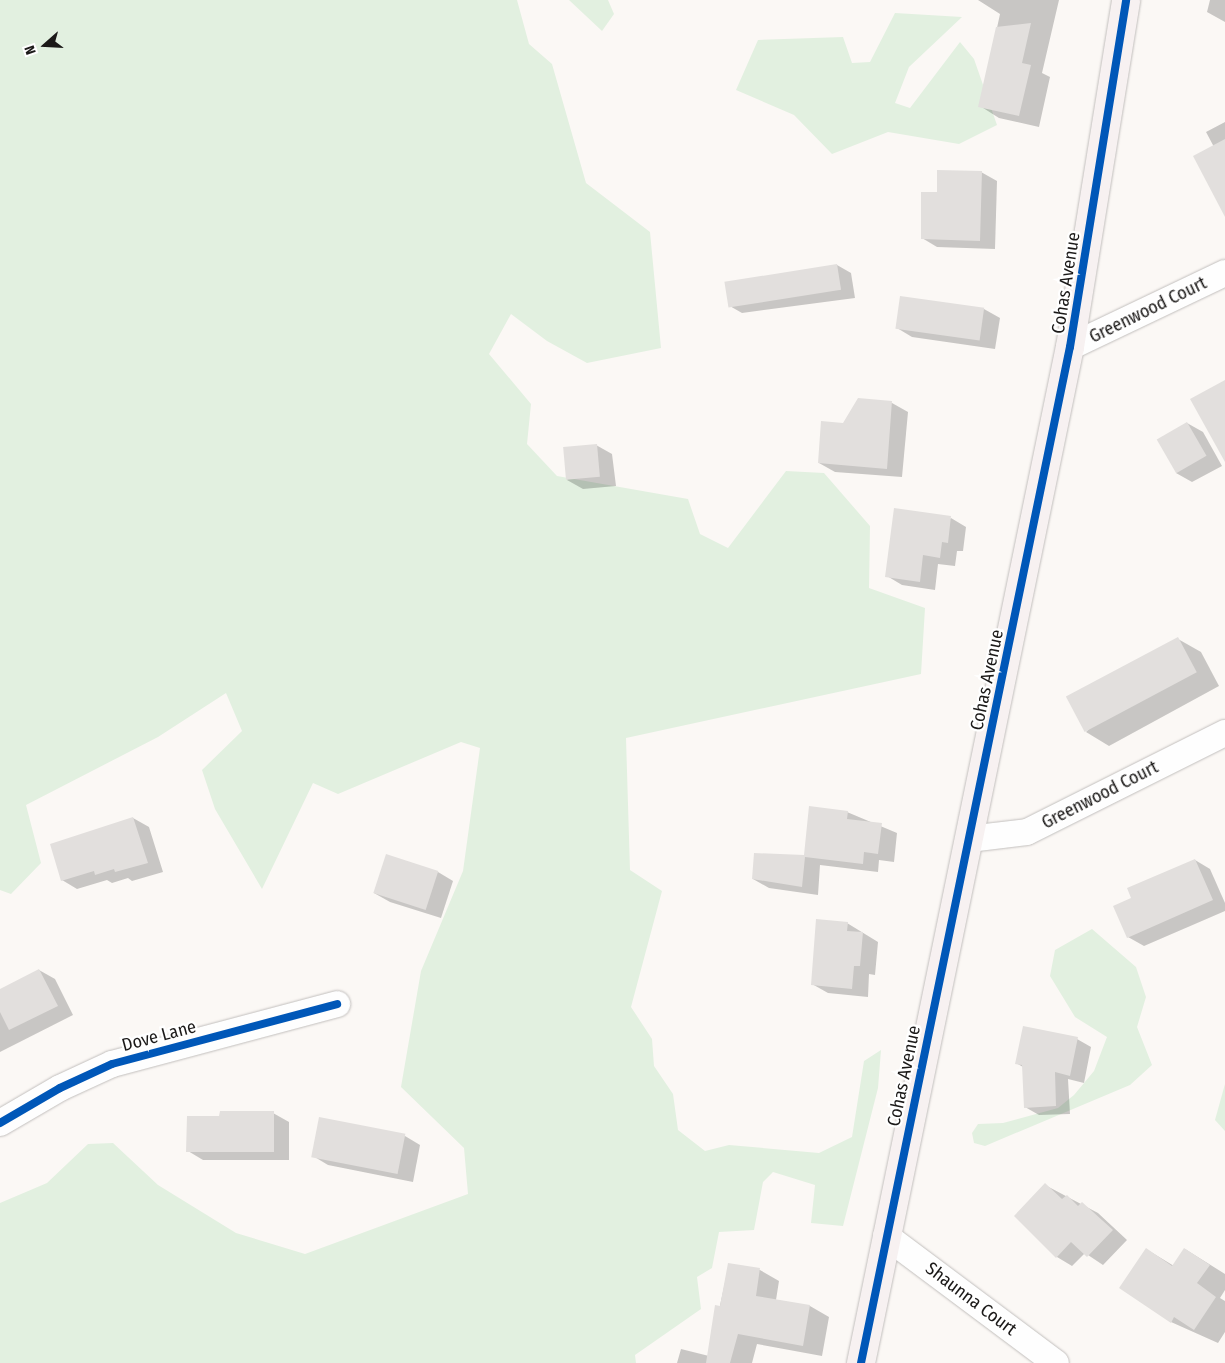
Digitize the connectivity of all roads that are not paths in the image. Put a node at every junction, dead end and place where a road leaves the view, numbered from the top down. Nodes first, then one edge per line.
1 (1126, 0) edge
2 (1225, 273) edge
3 (1070, 348) junction
4 (1225, 732) edge
5 (969, 839) junction
6 (337, 1004) dead end
7 (0, 1123) edge
8 (886, 1236) junction
9 (861, 1363) edge
10 (1056, 1363) edge

1 - 3 street, Cohas Avenue
2 - 3 street, Greenwood Court
3 - 5 street, Cohas Avenue
4 - 5 street, Greenwood Court
5 - 8 street, Cohas Avenue
6 - 7 street, Dove Lane
8 - 9 street, Cohas Avenue
8 - 10 street, Shaunna Court

